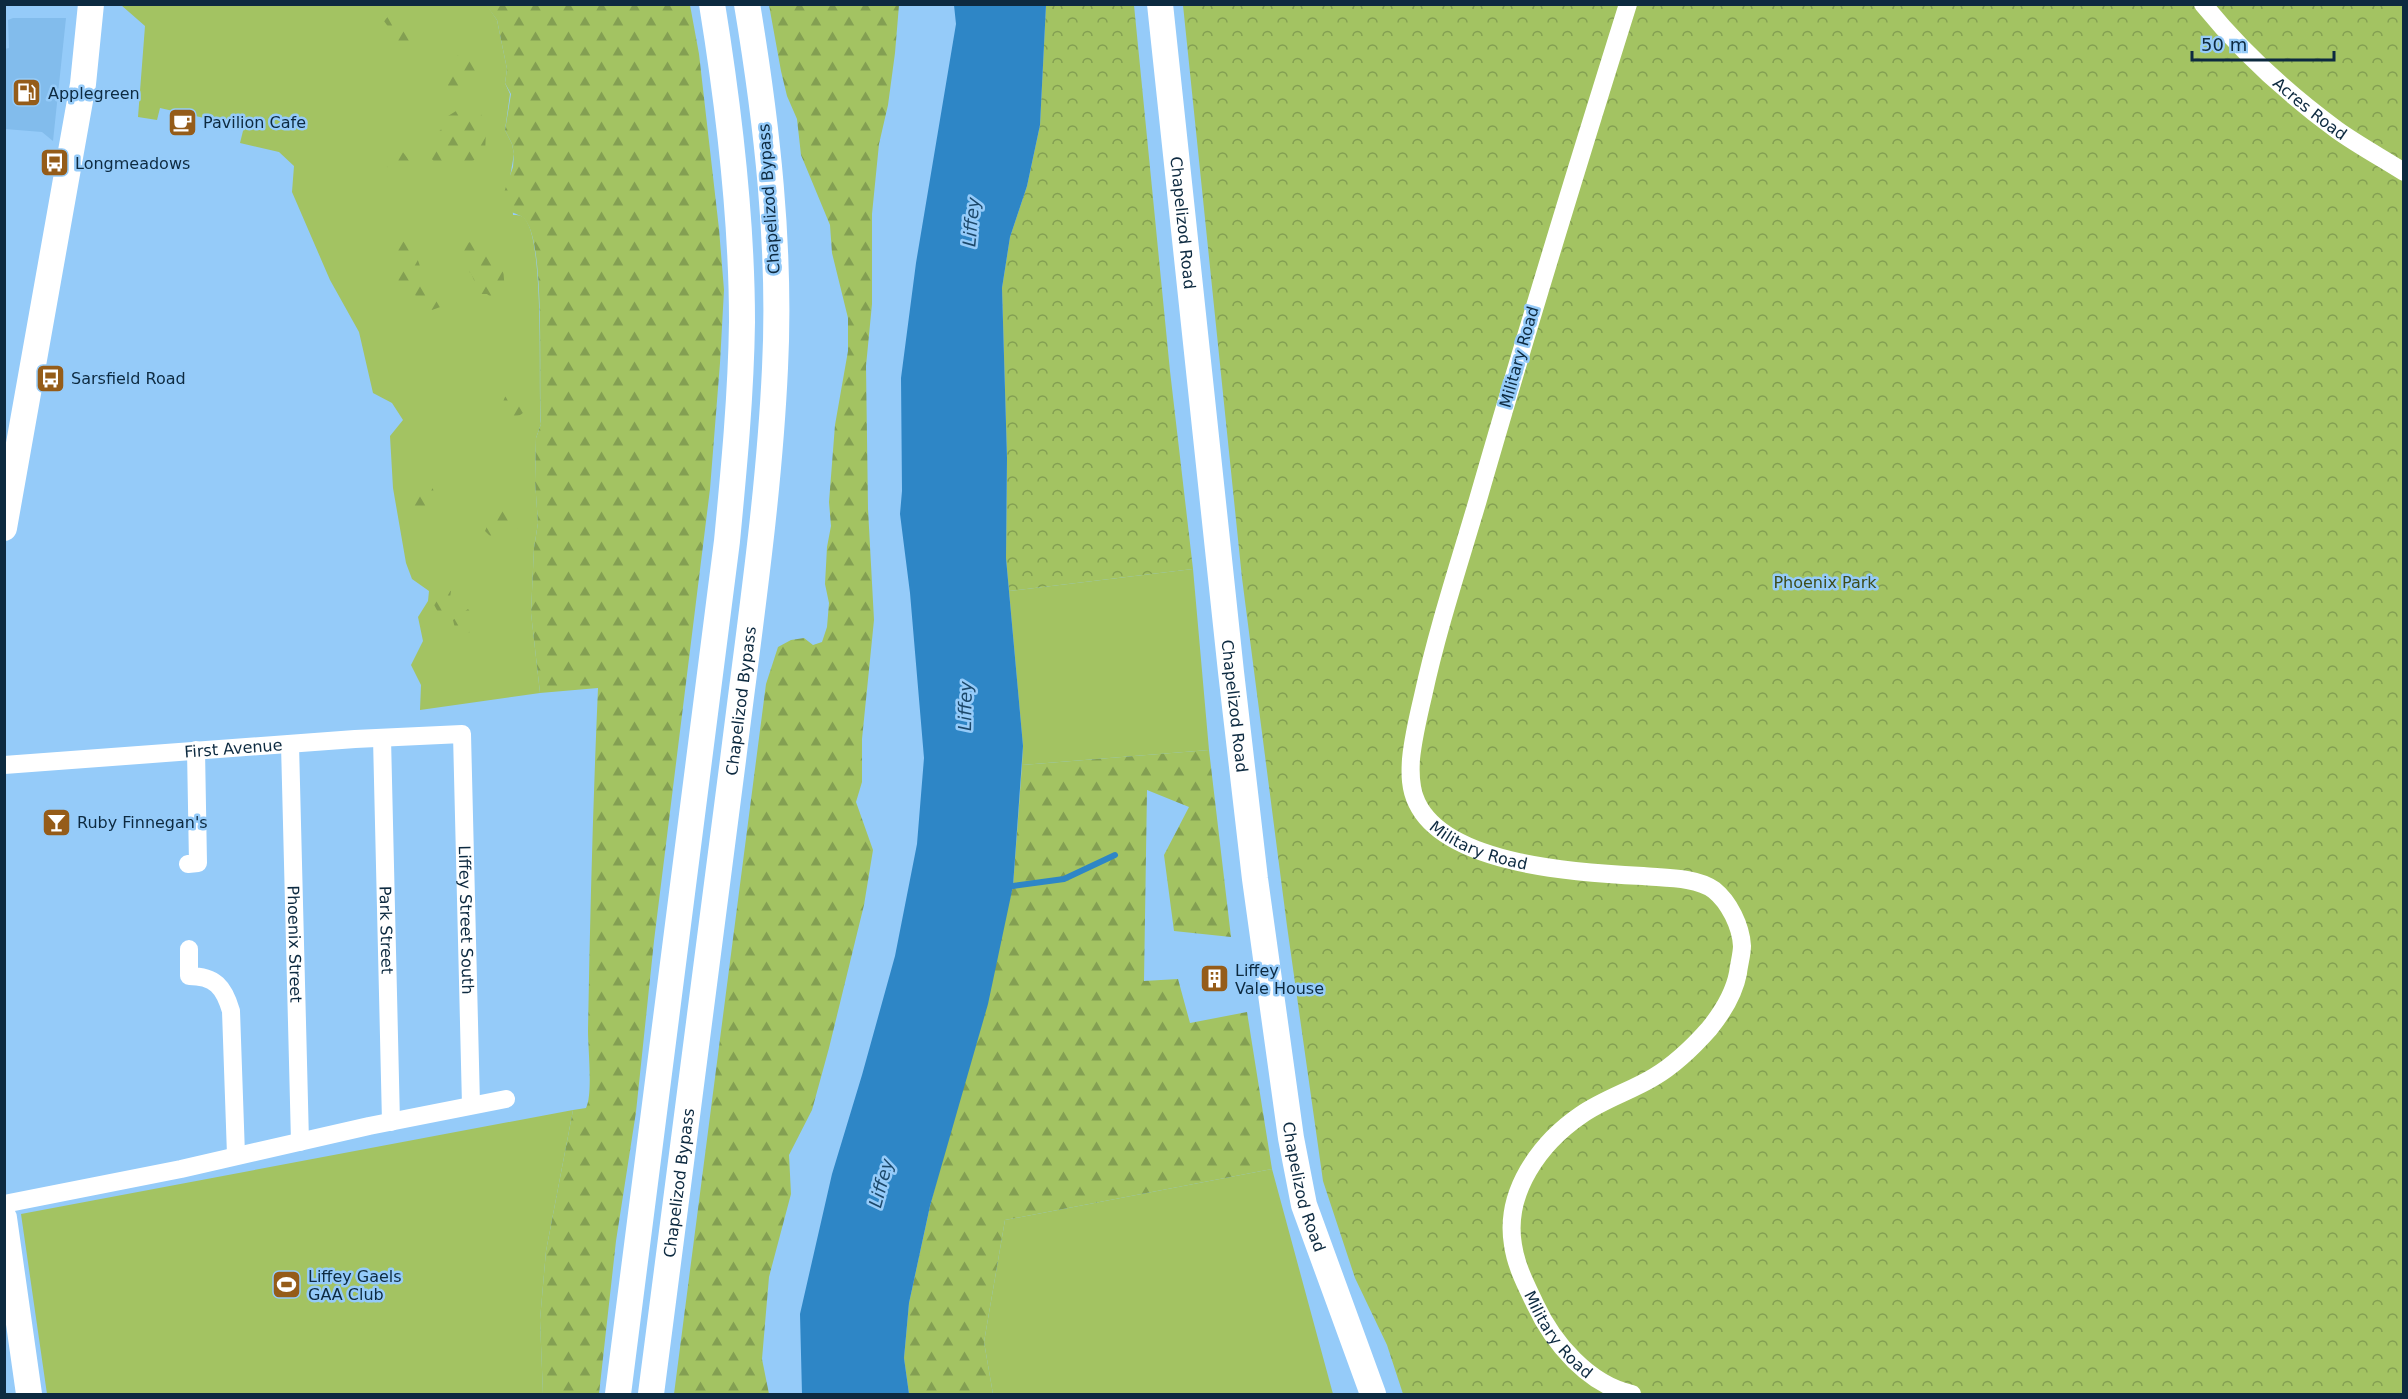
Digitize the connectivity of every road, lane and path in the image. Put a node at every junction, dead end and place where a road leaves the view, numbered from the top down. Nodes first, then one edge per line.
1 (92, 4) edge
2 (712, 4) edge
3 (747, 4) edge
4 (1160, 4) edge
5 (1628, 4) edge
6 (2203, 4) edge
7 (2403, 172) edge
8 (4, 528) edge
9 (462, 734) joint
10 (382, 738) junction
11 (290, 744) junction
12 (196, 750) junction
13 (4, 765) edge
14 (188, 864) dead end
15 (189, 949) dead end
16 (506, 1099) dead end
17 (471, 1105) junction
18 (391, 1122) junction
19 (300, 1142) junction
20 (237, 1155) junction
21 (4, 1204) edge
22 (4, 1218) edge
23 (28, 1395) edge
24 (618, 1395) edge
25 (651, 1395) edge
26 (1373, 1395) edge
27 (1632, 1395) edge

1 - 8 main road
2 - 24 main road, Chapelizod Bypass
3 - 25 main road, Chapelizod Bypass
4 - 26 main road, Chapelizod Road
5 - 27 street, Military Road
6 - 7 street, Acres Road
9 - 10 street, First Avenue
9 - 17 street, Liffey Street South
10 - 11 street, First Avenue
10 - 18 street, Park Street
11 - 12 street, First Avenue
11 - 19 street, Phoenix Street
12 - 13 street, First Avenue
12 - 14 street
15 - 20 street
16 - 17 street
17 - 18 street
18 - 19 street
19 - 20 street
20 - 21 street
22 - 23 main road

